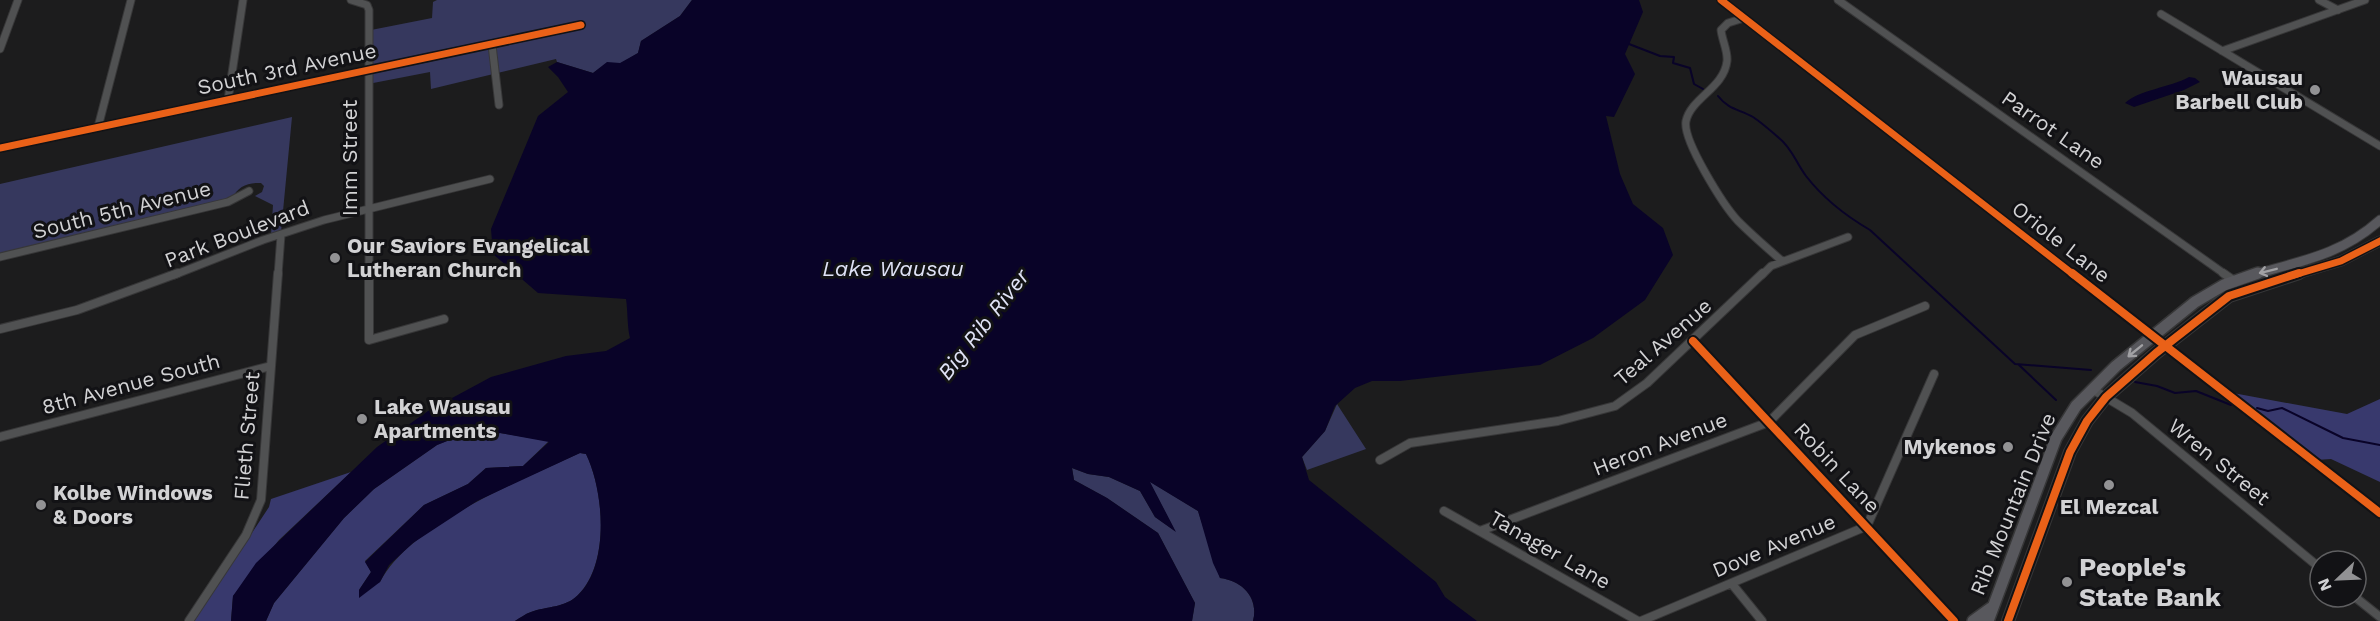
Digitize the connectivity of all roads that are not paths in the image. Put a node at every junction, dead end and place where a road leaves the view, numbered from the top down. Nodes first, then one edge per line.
1 (18, 0) edge
2 (131, 0) edge
3 (243, 0) edge
4 (351, 0) edge
5 (1721, 0) edge
6 (1838, 0) edge
7 (2319, 0) edge
8 (2365, 0) edge
9 (2338, 10) junction
10 (2161, 14) dead end
11 (1744, 18) junction
12 (581, 25) dead end
13 (492, 45) junction
14 (0, 49) edge
15 (2222, 51) junction
16 (369, 70) junction
17 (228, 100) junction
18 (499, 105) dead end
19 (98, 127) junction
20 (2380, 146) edge
21 (0, 148) edge
22 (490, 179) dead end
23 (249, 191) dead end
24 (368, 209) junction
25 (2380, 220) edge
26 (281, 235) junction
27 (1848, 237) dead end
28 (2380, 241) edge
29 (0, 257) edge
30 (1782, 261) junction
31 (2234, 281) junction
32 (2245, 289) junction
33 (1925, 306) dead end
34 (444, 319) dead end
35 (0, 329) edge
36 (2153, 336) junction
37 (1693, 341) junction
38 (2165, 346) junction
39 (271, 366) junction
40 (1934, 374) dead end
41 (2092, 388) junction
42 (2106, 397) junction
43 (1769, 422) junction
44 (0, 437) edge
45 (1380, 460) dead end
46 (1444, 511) dead end
47 (2380, 513) edge
48 (1867, 526) junction
49 (1480, 531) junction
50 (2308, 558) edge
51 (1732, 584) junction
52 (1994, 606) junction
53 (2368, 607) edge
54 (2380, 617) edge
55 (189, 621) edge
56 (1640, 621) edge
57 (1762, 621) edge
58 (1954, 621) edge
59 (1973, 621) edge
60 (1988, 621) edge
61 (2008, 621) edge

1 - 14 street
2 - 19 street
3 - 17 street
4 - 16 street, Imm Street
5 - 11 street, Oriole Lane
6 - 31 street, Parrot Lane
7 - 9 street
8 - 9 street
9 - 15 street
10 - 15 street
11 - 30 street
11 - 36 street, Oriole Lane
12 - 13 street, South 3rd Avenue
13 - 16 street, South 3rd Avenue
13 - 18 street
15 - 20 street
16 - 17 street, South 3rd Avenue
16 - 24 street, Imm Street
17 - 19 street, South 3rd Avenue
19 - 21 street, South 3rd Avenue
22 - 24 street, Park Boulevard
23 - 29 street, South 5th Avenue
24 - 26 street, Park Boulevard
24 - 34 street, Imm Street
25 -> 31 main road, Rib Mountain Drive
26 - 35 street, Park Boulevard
26 - 39 street, Flieth Street
27 - 30 street, Teal Avenue
28 - 32 main road, Rib Mountain Drive
30 - 37 street, Teal Avenue
31 - 32 street, Parrot Lane
31 - 36 main road, Rib Mountain Drive
32 - 38 main road, Rib Mountain Drive
33 - 43 street, Heron Avenue
36 - 38 street, Oriole Lane
36 -> 41 main road, Rib Mountain Drive
37 - 43 street, Robin Lane
37 - 45 street, Teal Avenue
38 - 42 main road, Rib Mountain Drive
38 - 47 street, Oriole Lane
39 - 44 street, 8th Avenue South
39 - 55 street, Flieth Street
40 - 48 street, Dove Avenue
41 - 42 street, Wren Street
41 - 52 main road, Rib Mountain Drive
42 - 50 street, Wren Street
42 - 61 main road, Rib Mountain Drive
43 - 48 street, Robin Lane
43 - 49 street, Heron Avenue
46 - 49 street, Tanager Lane
48 - 51 street, Dove Avenue
48 - 58 street, Robin Lane
49 - 56 street, Tanager Lane
51 - 56 street, Dove Avenue
51 - 57 street
52 - 59 main road
52 - 60 main road, Rib Mountain Drive
53 - 54 street

